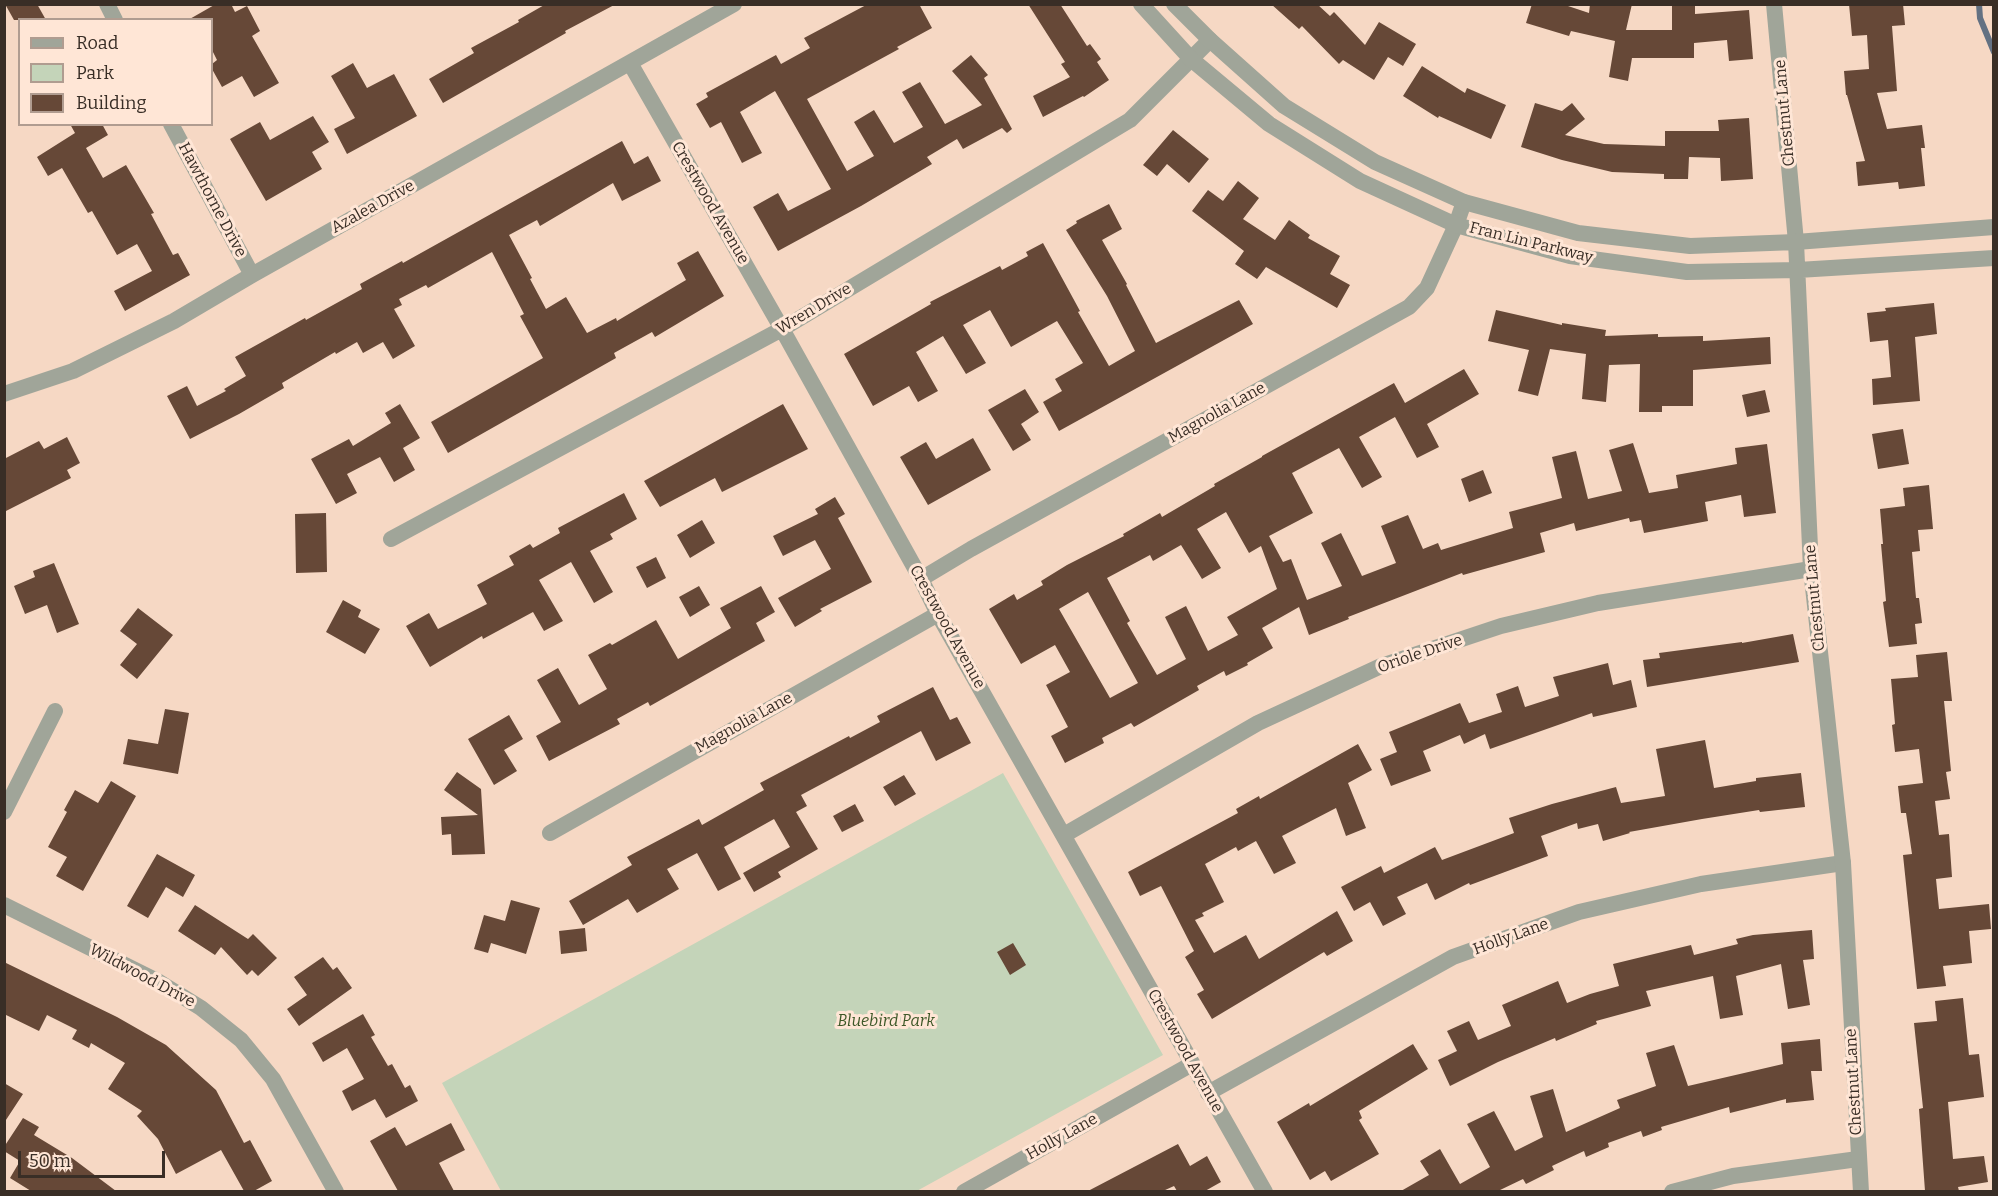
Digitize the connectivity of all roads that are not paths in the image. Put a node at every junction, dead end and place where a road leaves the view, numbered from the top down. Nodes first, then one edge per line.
1 (107, 4) edge
2 (734, 4) edge
3 (1141, 4) edge
4 (1174, 4) edge
5 (1774, 4) edge
6 (114, 18) edge
7 (1210, 40) junction
8 (1191, 59) junction
9 (630, 63) junction
10 (172, 126) edge
11 (1464, 202) junction
12 (1456, 225) junction
13 (1994, 227) edge
14 (1796, 242) junction
15 (1994, 258) edge
16 (1798, 270) junction
17 (252, 275) junction
18 (782, 329) junction
19 (4, 394) edge
20 (392, 539) dead end
21 (1811, 569) junction
22 (921, 579) junction
23 (938, 614) junction
24 (55, 711) dead end
25 (4, 812) edge
26 (550, 833) dead end
27 (1064, 835) junction
28 (1843, 863) junction
29 (4, 905) edge
30 (1192, 1064) junction
31 (1208, 1093) junction
32 (1858, 1158) junction
33 (336, 1191) edge
34 (964, 1191) edge
35 (1265, 1191) edge
36 (1672, 1191) edge
37 (1861, 1191) edge

1 - 6 street
2 - 9 street, Azalea Drive
3 - 8 street, Fran Lin Parkway
4 - 7 street, Fran Lin Parkway
5 - 14 street, Chestnut Lane
7 - 8 street, Wren Drive
7 - 11 street, Fran Lin Parkway
8 - 12 street, Fran Lin Parkway
8 - 18 street, Wren Drive
9 - 17 street, Azalea Drive
9 - 18 street, Crestwood Avenue
10 - 17 street, Hawthorne Drive
11 - 12 street, Magnolia Lane
11 - 14 street, Fran Lin Parkway
12 - 16 street, Fran Lin Parkway
12 - 22 street, Magnolia Lane
13 - 14 street, Fran Lin Parkway
14 - 16 street, Chestnut Lane
15 - 16 street, Fran Lin Parkway
16 - 21 street, Chestnut Lane
17 - 19 street, Azalea Drive
18 - 20 street, Wren Drive
18 - 22 street, Crestwood Avenue
21 - 27 street, Oriole Drive
21 - 28 street, Chestnut Lane
22 - 23 street, Crestwood Avenue
23 - 26 street, Magnolia Lane
23 - 27 street, Crestwood Avenue
24 - 25 street
27 - 30 street, Crestwood Avenue
28 - 31 street, Holly Lane
28 - 32 street, Chestnut Lane
29 - 33 street, Wildwood Drive
30 - 31 street, Crestwood Avenue
30 - 34 street, Holly Lane
31 - 35 street, Crestwood Avenue
32 - 36 street
32 - 37 street, Chestnut Lane

